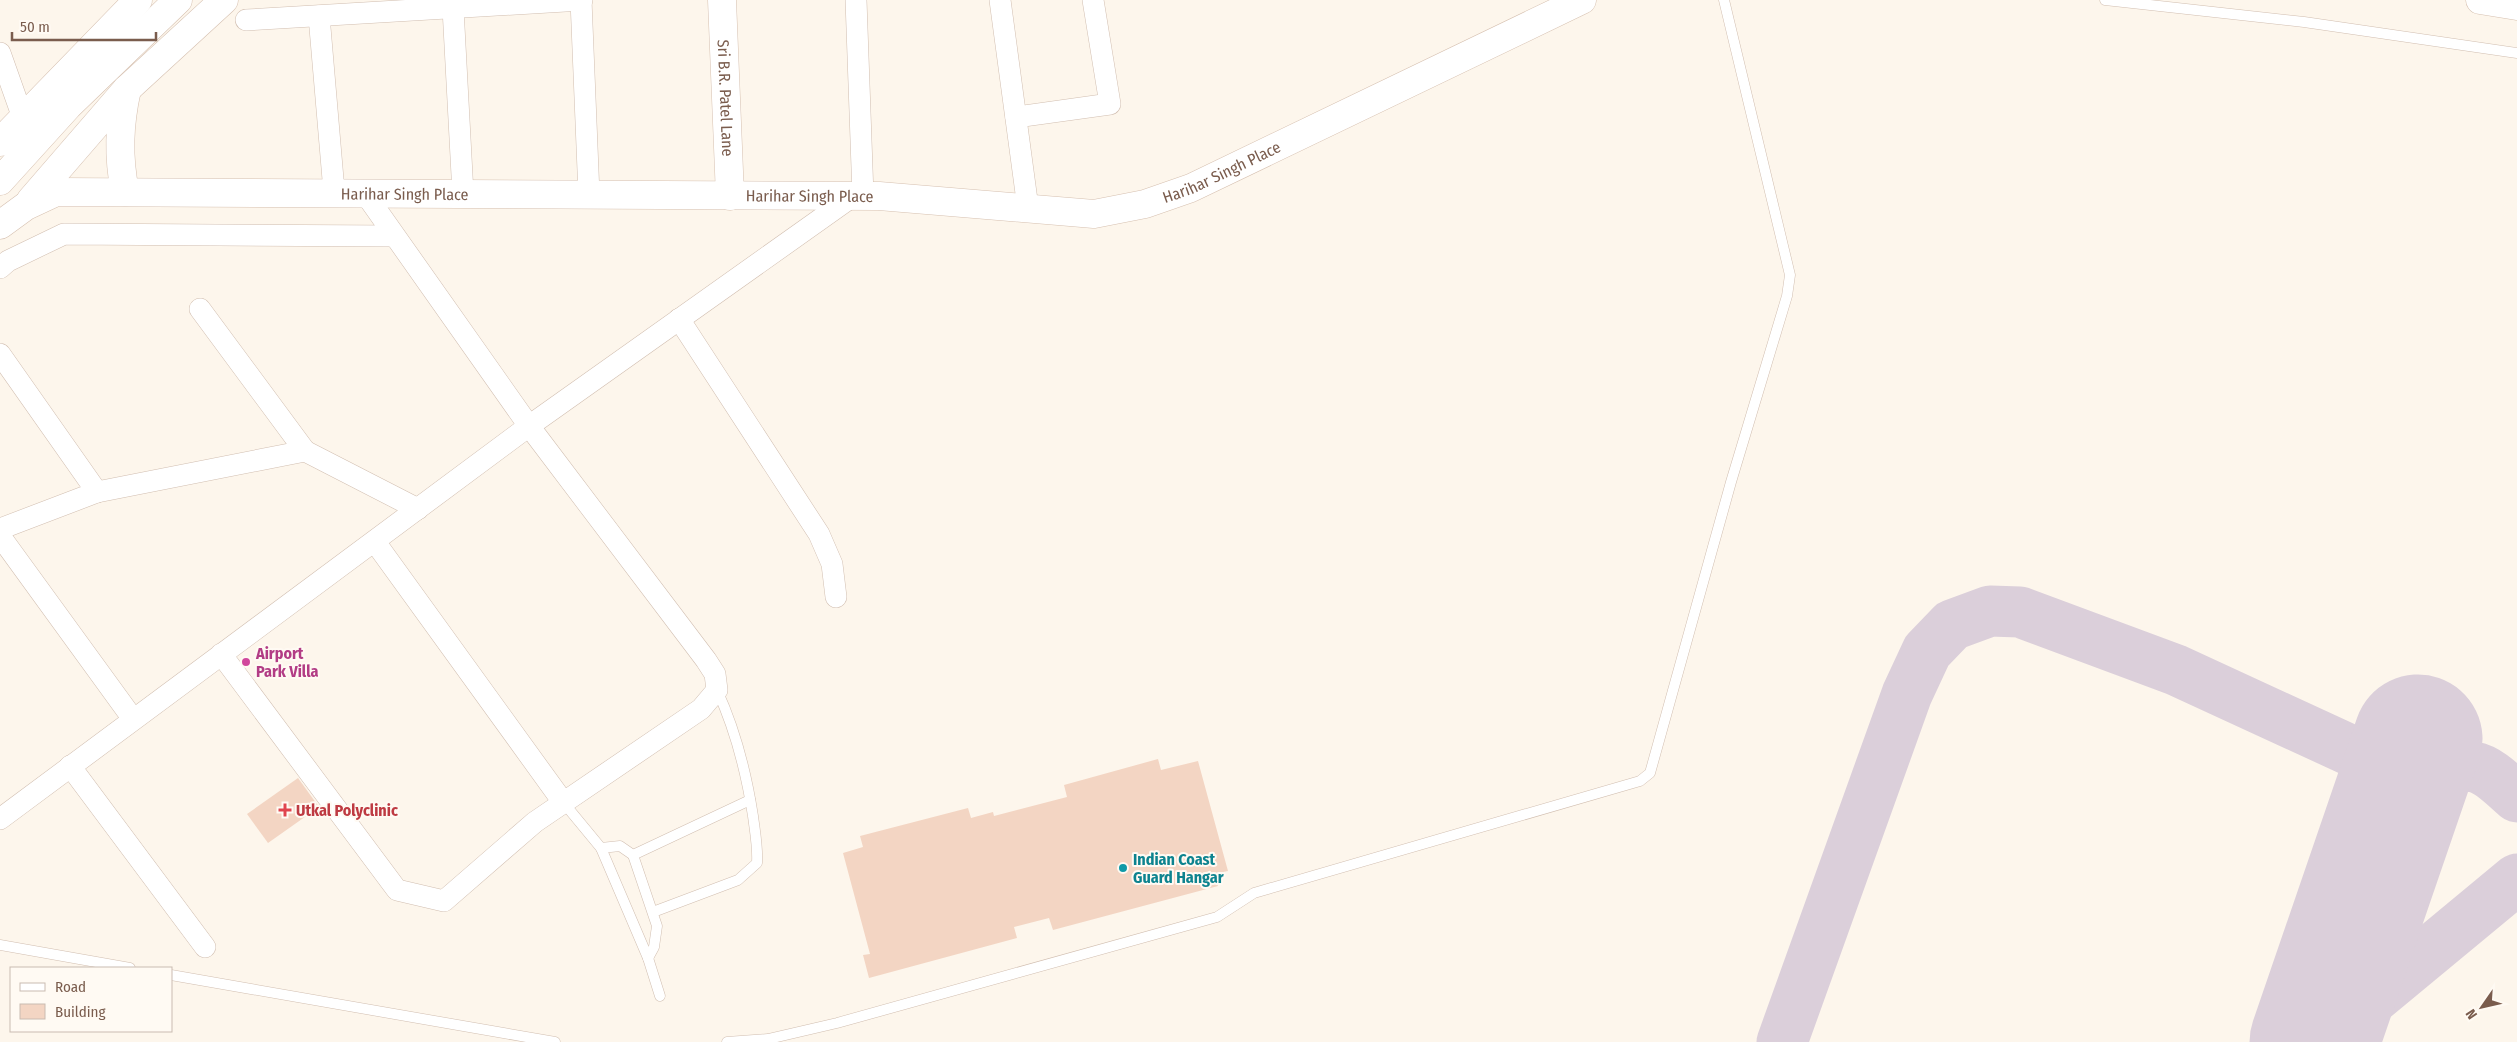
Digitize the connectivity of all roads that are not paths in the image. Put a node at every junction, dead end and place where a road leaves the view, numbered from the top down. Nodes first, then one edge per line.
1 (138, 0) edge
2 (178, 0) edge
3 (224, 0) edge
4 (582, 0) edge
5 (722, 0) edge
6 (856, 0) edge
7 (1000, 0) edge
8 (1093, 0) edge
9 (1582, 0) edge
10 (1724, 0) edge
11 (2105, 0) edge
12 (2480, 0) edge
13 (2517, 6) edge
14 (453, 8) junction
15 (319, 16) junction
16 (246, 20) dead end
17 (0, 53) edge
18 (2517, 53) edge
19 (127, 89) junction
20 (1016, 117) junction
21 (22, 118) junction
22 (0, 142) edge
23 (0, 181) edge
24 (334, 191) junction
25 (125, 192) junction
26 (364, 192) junction
27 (463, 194) junction
28 (590, 195) junction
29 (730, 196) junction
30 (858, 196) junction
31 (26, 206) junction
32 (1028, 208) junction
33 (0, 225) edge
34 (394, 236) junction
35 (0, 268) edge
36 (200, 309) dead end
37 (679, 319) junction
38 (0, 354) edge
39 (529, 426) junction
40 (305, 451) junction
41 (97, 492) junction
42 (418, 509) junction
43 (0, 529) edge
44 (0, 536) edge
45 (375, 542) junction
46 (836, 597) dead end
47 (221, 654) junction
48 (717, 690) junction
49 (132, 719) junction
50 (70, 766) junction
51 (750, 800) junction
52 (563, 802) junction
53 (0, 819) edge
54 (601, 848) junction
55 (633, 855) junction
56 (653, 912) junction
57 (0, 945) edge
58 (205, 946) dead end
59 (648, 958) junction
60 (124, 967) edge
61 (172, 976) edge
62 (660, 996) dead end
63 (555, 1042) edge
64 (727, 1042) edge

1 - 21 street
2 - 23 street
3 - 19 street
4 - 14 street
4 - 28 street
5 - 29 street, Sri B.R. Patel Lane
6 - 30 street
7 - 20 street
8 - 20 street
9 - 32 street, Harihar Singh Place
10 - 64 lane
11 - 18 lane
12 - 13 street
14 - 15 street
14 - 27 street
15 - 16 street
15 - 24 street
17 - 21 street
19 - 25 street
19 - 31 street
20 - 32 street
21 - 22 street
24 - 25 street, Harihar Singh Place
24 - 26 street, Harihar Singh Place
25 - 31 street, Harihar Singh Place
26 - 27 street, Harihar Singh Place
26 - 34 street
27 - 28 street, Harihar Singh Place
28 - 29 street, Harihar Singh Place
29 - 30 street, Harihar Singh Place
30 - 32 street, Harihar Singh Place
30 - 37 street
31 - 33 street, Harihar Singh Place
34 - 35 street
34 - 39 street
36 - 40 street
37 - 39 street
37 - 46 street
38 - 41 street
39 - 42 street
39 - 48 street
40 - 41 street
40 - 42 street
41 - 43 street
42 - 45 street
44 - 49 street
45 - 47 street
45 - 52 street
47 - 49 street
47 - 52 street
48 - 51 lane
48 - 52 street
49 - 50 street
50 - 53 street
50 - 58 street
51 - 55 lane
51 - 56 lane
52 - 54 lane
54 - 55 lane
54 - 59 lane
55 - 56 lane
56 - 59 lane
57 - 60 lane
59 - 62 lane
61 - 63 lane

